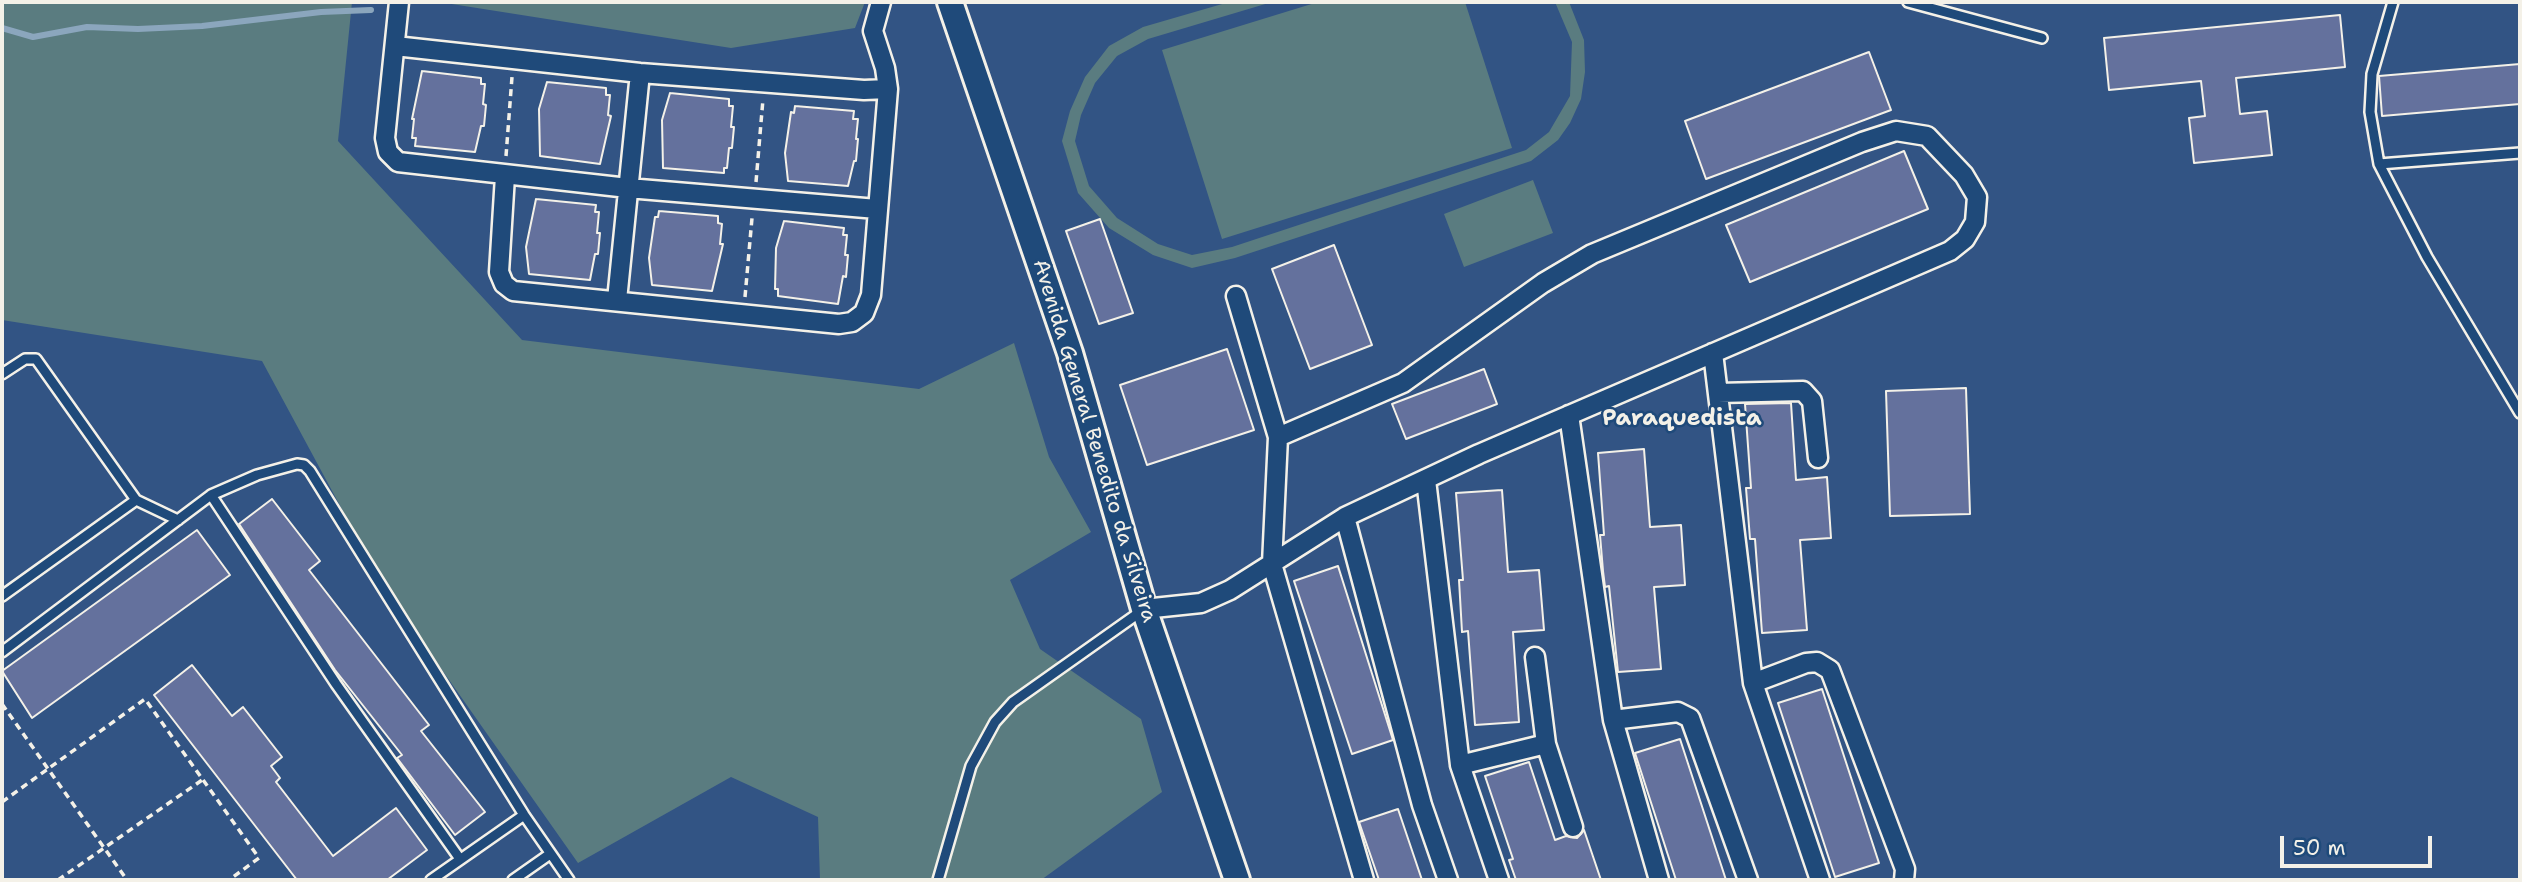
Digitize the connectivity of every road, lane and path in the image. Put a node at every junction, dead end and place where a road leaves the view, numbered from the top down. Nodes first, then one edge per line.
1 (398, 2) edge
2 (881, 2) edge
3 (950, 2) edge
4 (1908, 2) edge
5 (2393, 2) edge
6 (2042, 38) dead end
7 (395, 46) junction
8 (514, 59) junction
9 (640, 73) junction
10 (888, 89) junction
11 (2520, 153) edge
12 (2379, 164) junction
13 (505, 176) junction
14 (628, 188) junction
15 (877, 209) junction
16 (1236, 296) dead end
17 (617, 300) junction
18 (1713, 353) junction
19 (2, 374) edge
20 (1718, 393) junction
21 (2520, 413) edge
22 (1569, 415) junction
23 (1278, 437) junction
24 (1818, 458) dead end
25 (1426, 480) junction
26 (211, 495) junction
27 (136, 500) junction
28 (1345, 517) junction
29 (178, 520) junction
30 (1272, 564) junction
31 (2, 596) edge
32 (1144, 609) junction
33 (2, 652) edge
34 (1535, 657) dead end
35 (1753, 683) junction
36 (2, 704) edge
37 (1613, 720) junction
38 (1546, 744) junction
39 (1460, 765) junction
40 (47, 768) junction
41 (205, 778) junction
42 (2, 802) edge
43 (524, 815) junction
44 (1573, 827) dead end
45 (104, 848) junction
46 (550, 854) junction
47 (460, 859) junction
48 (58, 880) edge
49 (127, 880) edge
50 (229, 880) edge
51 (431, 880) edge
52 (513, 880) edge
53 (569, 880) edge
54 (938, 880) edge
55 (1237, 880) edge
56 (1364, 880) edge
57 (1448, 880) edge
58 (1499, 880) edge
59 (1659, 880) edge
60 (1748, 880) edge
61 (1820, 880) edge
62 (1904, 880) edge

1 - 7 street
2 - 10 street
3 - 32 main road, Avenida General Benedito da Silveira
4 - 6 lane
5 - 12 lane
7 - 8 street
7 - 13 street
8 - 9 street
8 - 13 path
9 - 10 street
9 - 14 street
10 - 15 street
11 - 12 lane
12 - 21 lane
13 - 14 street
13 - 17 street
14 - 15 street
14 - 17 street
15 - 17 street
16 - 23 street
18 - 20 street
18 - 22 street
18 - 23 street
19 - 27 lane
20 - 24 street
20 - 35 street
22 - 25 street
22 - 37 street
23 - 30 street
25 - 28 street
25 - 39 street
26 - 29 lane
26 - 43 lane
26 - 47 lane
27 - 29 lane
27 - 31 lane
28 - 30 street
28 - 57 street
29 - 33 lane
30 - 32 street
30 - 56 street
32 - 54 lane
32 - 55 main road, Avenida General Benedito da Silveira
34 - 38 street
35 - 61 street
35 - 62 street
36 - 40 path
37 - 59 street
37 - 60 street
38 - 39 street
38 - 44 street
39 - 58 street
40 - 41 path
40 - 42 path
40 - 45 path
41 - 45 path
41 - 50 path
43 - 46 lane
43 - 47 lane
45 - 48 path
45 - 49 path
46 - 52 lane
46 - 53 lane
47 - 51 lane

